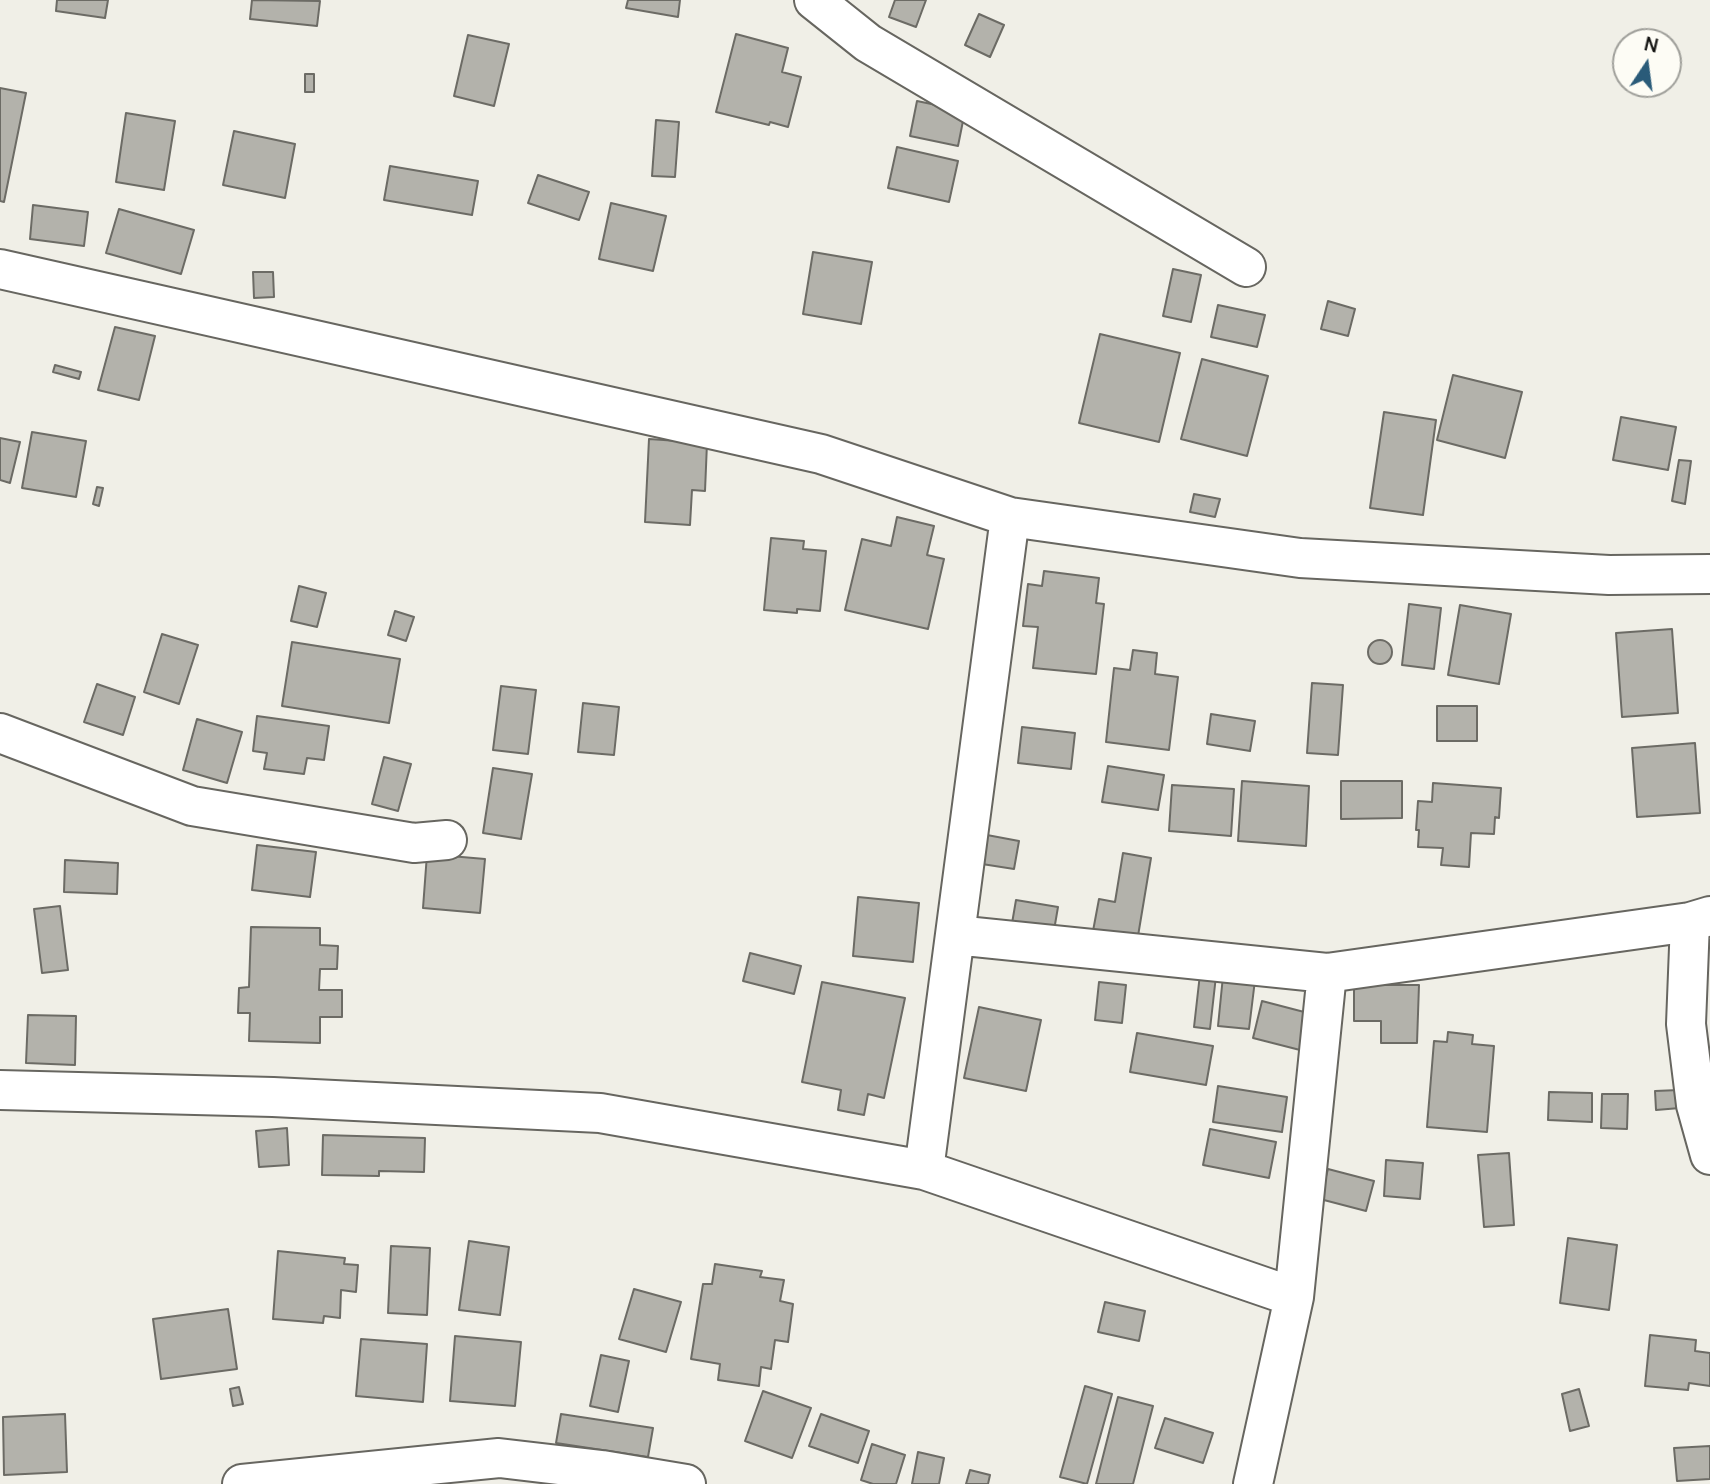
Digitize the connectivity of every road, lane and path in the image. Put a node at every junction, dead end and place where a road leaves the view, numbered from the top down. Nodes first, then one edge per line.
1 (814, 0) edge
2 (1246, 267) dead end
3 (0, 269) edge
4 (1010, 517) junction
5 (1710, 574) edge
6 (0, 733) edge
7 (447, 840) dead end
8 (1700, 919) edge
9 (955, 935) junction
10 (1327, 973) junction
11 (0, 1090) edge
12 (1710, 1155) edge
13 (924, 1170) junction
14 (1294, 1297) junction
15 (264, 1483) edge
16 (686, 1484) edge
17 (1254, 1484) edge

1 - 2 street
3 - 4 street
4 - 5 street
4 - 9 street
6 - 7 street
8 - 10 street
8 - 12 street
9 - 10 street
9 - 13 street
10 - 14 street
11 - 13 street
13 - 14 street
14 - 17 street
15 - 16 street

